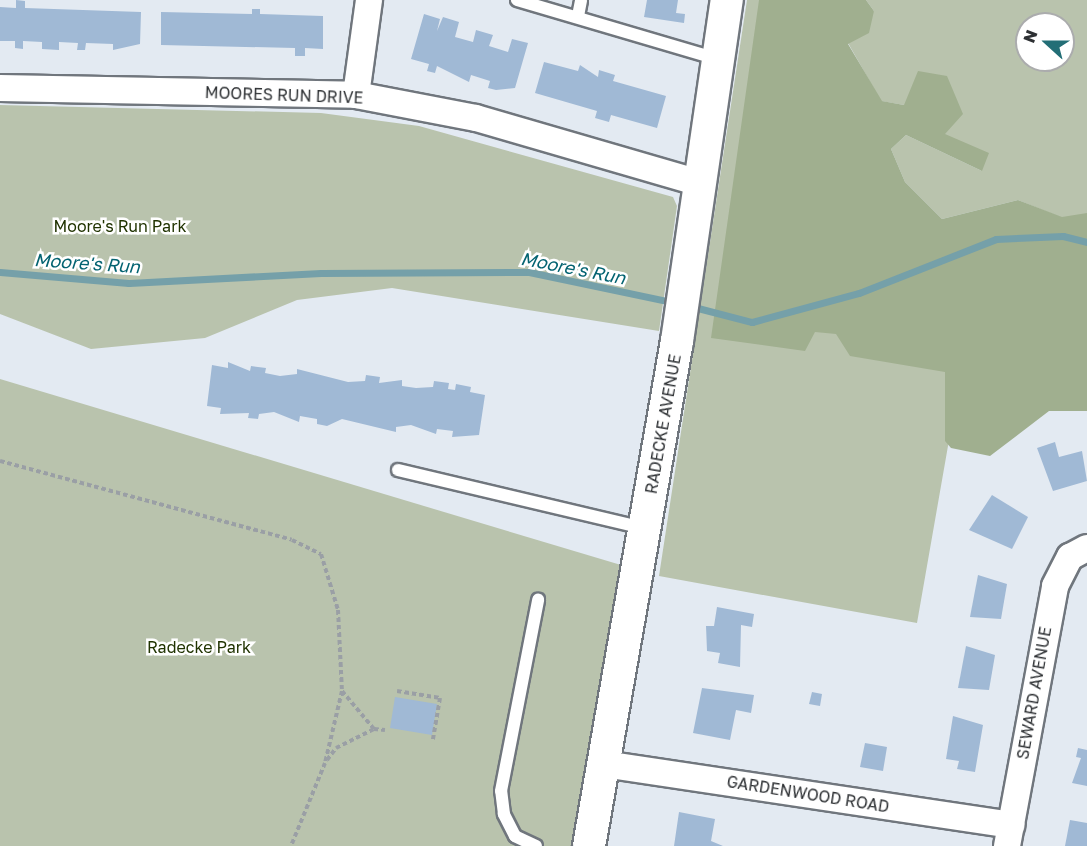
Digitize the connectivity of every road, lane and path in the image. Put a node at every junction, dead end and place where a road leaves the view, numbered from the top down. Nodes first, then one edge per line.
1 (369, 0) edge
2 (517, 0) edge
3 (581, 0) edge
4 (726, 0) edge
5 (578, 16) junction
6 (717, 59) junction
7 (0, 88) edge
8 (356, 95) junction
9 (700, 183) junction
10 (0, 461) edge
11 (399, 470) dead end
12 (645, 528) junction
13 (1083, 549) edge
14 (538, 600) dead end
15 (342, 691) junction
16 (397, 691) dead end
17 (374, 729) junction
18 (385, 730) dead end
19 (433, 740) dead end
20 (325, 763) junction
21 (604, 764) junction
22 (1009, 835) edge
23 (291, 846) edge
24 (536, 846) edge
25 (589, 846) edge

1 - 8 street
2 - 5 lane
3 - 5 lane
4 - 6 street, RADECKE AVENUE
5 - 6 lane
6 - 9 street, RADECKE AVENUE
7 - 8 street, MOORES RUN DRIVE
8 - 9 street, MOORES RUN DRIVE
9 - 12 street, RADECKE AVENUE
10 - 15 path
11 - 12 lane
12 - 21 street, RADECKE AVENUE
13 - 22 street, SEWARD AVENUE
14 - 24 lane
15 - 17 path
15 - 20 path
16 - 19 path
17 - 18 path
17 - 20 path
20 - 23 path
21 - 22 street, GARDENWOOD ROAD
21 - 25 street, RADECKE AVENUE

